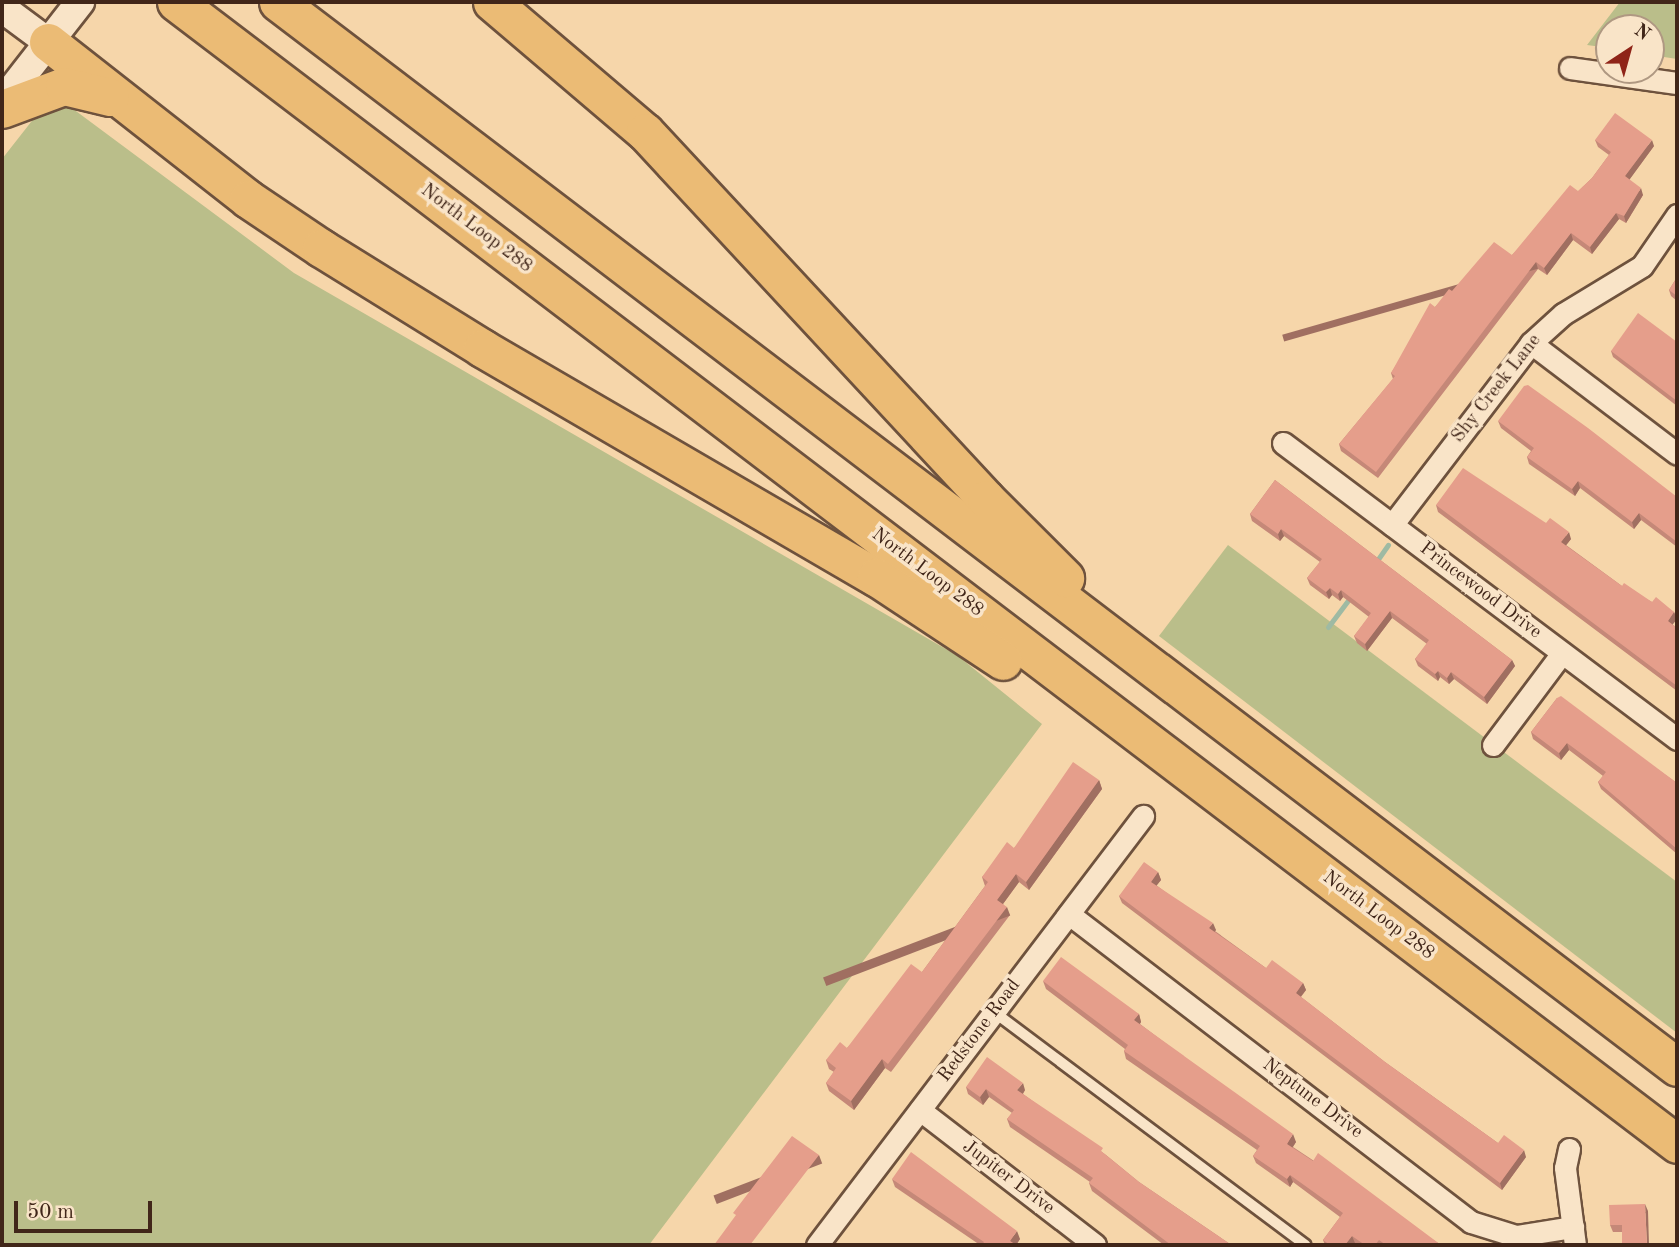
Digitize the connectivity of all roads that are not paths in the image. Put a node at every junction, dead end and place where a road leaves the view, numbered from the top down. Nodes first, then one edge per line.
1 (80, 2) edge
2 (278, 2) edge
3 (492, 2) edge
4 (2, 8) edge
5 (188, 11) edge
6 (48, 42) junction
7 (1570, 68) dead end
8 (1677, 83) edge
9 (2, 102) edge
10 (125, 103) junction
11 (2, 109) edge
12 (1677, 215) edge
13 (1531, 343) junction
14 (1283, 443) dead end
15 (1677, 454) edge
16 (1392, 525) junction
17 (1562, 653) junction
18 (1677, 739) edge
19 (1248, 742) junction
20 (1493, 745) dead end
21 (1143, 816) dead end
22 (1069, 914) junction
23 (1385, 922) junction
24 (994, 1012) junction
25 (1677, 1068) edge
26 (920, 1110) junction
27 (1677, 1144) edge
28 (1569, 1149) dead end
29 (1574, 1236) edge
30 (817, 1245) edge
31 (1095, 1245) edge
32 (1305, 1245) edge

1 - 6 main road
2 - 19 highway
3 - 19 highway
4 - 6 main road
5 - 23 highway, North Loop 288
6 - 9 main road
6 - 10 highway
7 - 8 street
10 - 11 highway
10 - 23 highway
12 - 13 street, Shy Creek Lane
13 - 15 street
13 - 16 street, Shy Creek Lane
14 - 16 street, Princewood Drive
16 - 17 street, Princewood Drive
17 - 18 street, Princewood Drive
17 - 20 street
19 - 25 highway
21 - 22 street, Redstone Road
22 - 24 street, Redstone Road
22 - 29 street, Neptune Drive
23 - 27 highway, North Loop 288
24 - 26 street, Redstone Road
24 - 32 lane
26 - 30 street, Redstone Road
26 - 31 street, Jupiter Drive
28 - 29 street

